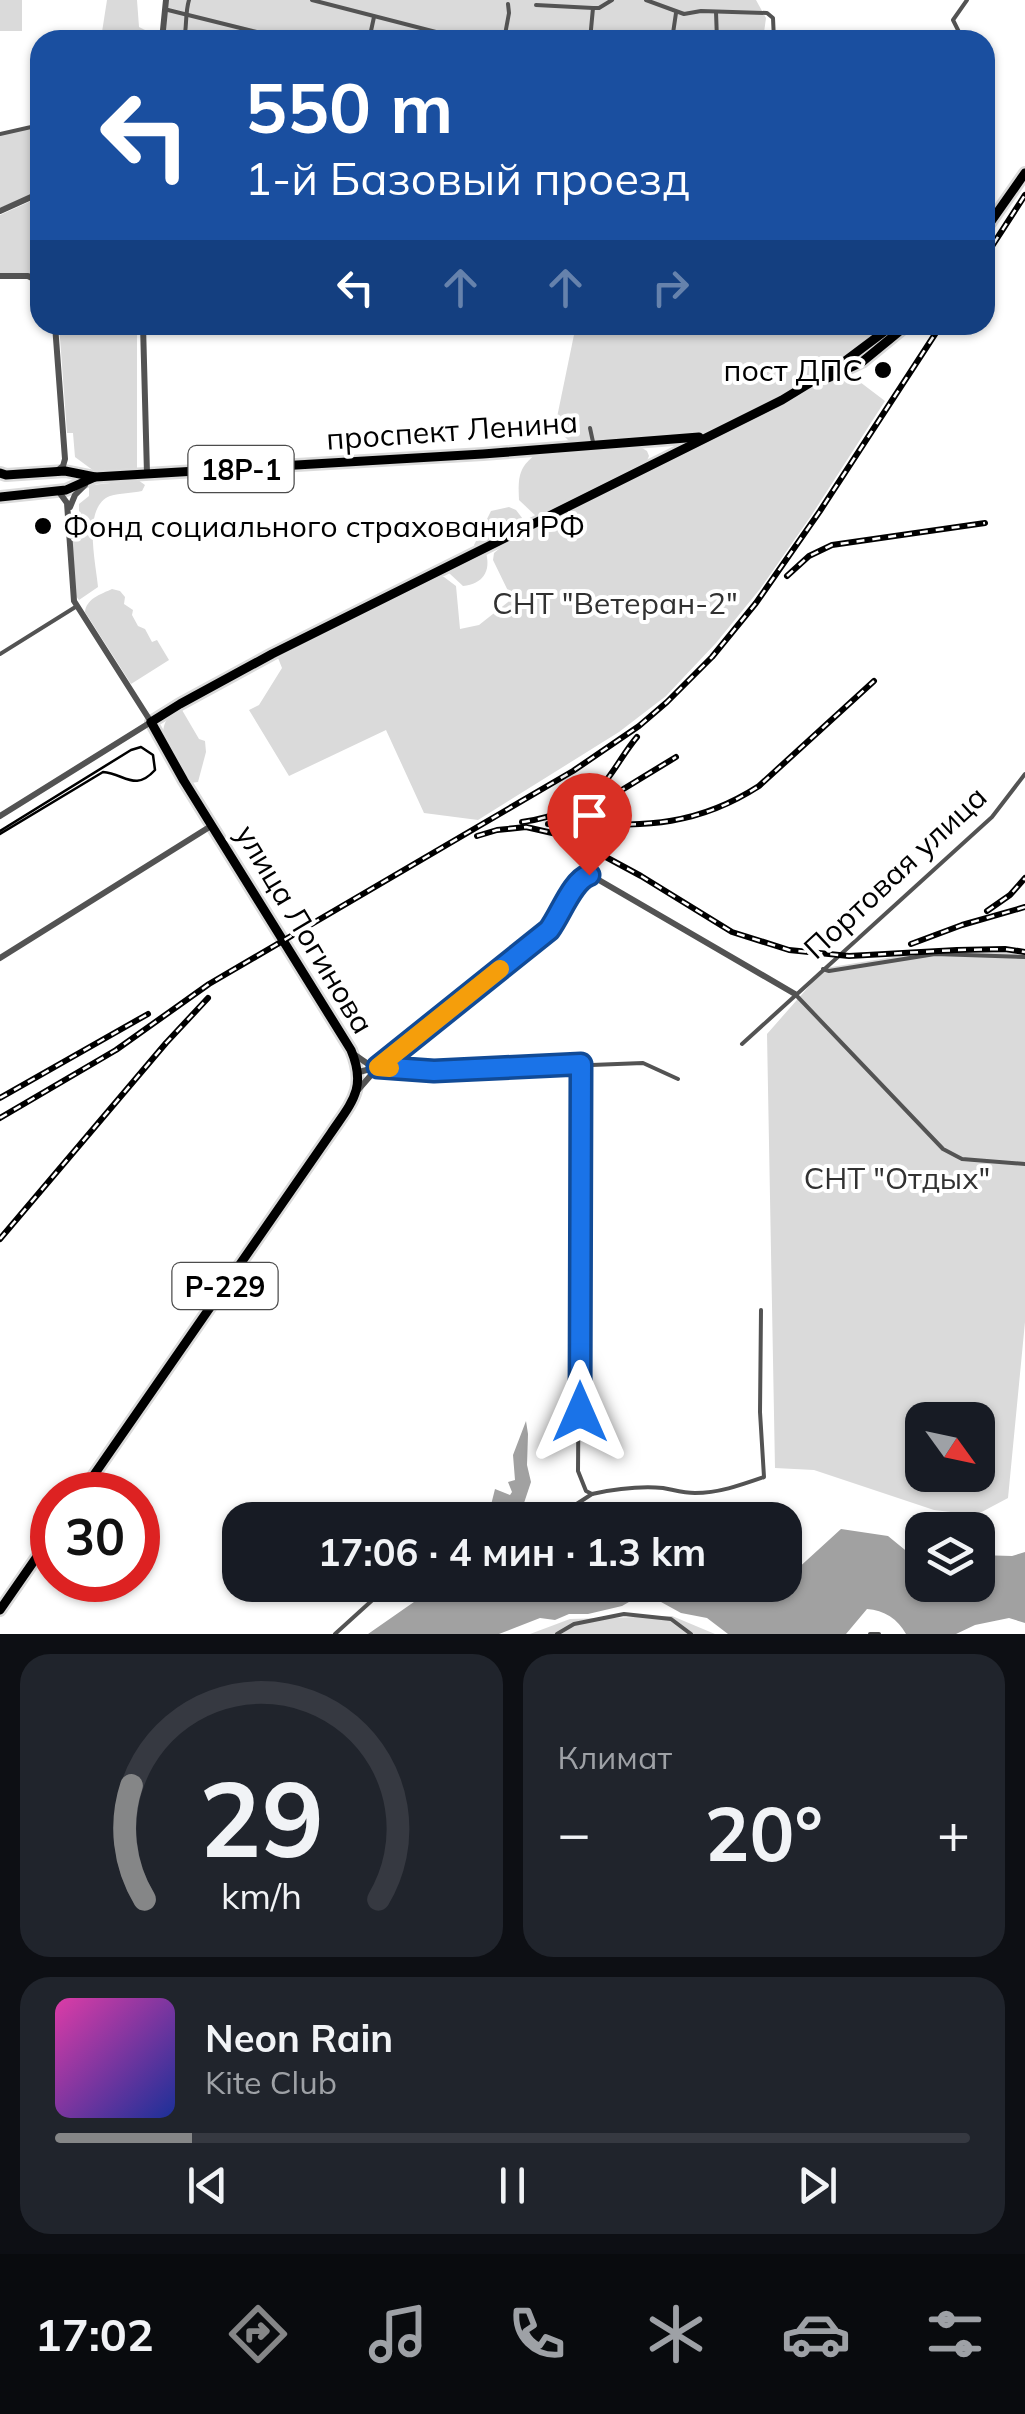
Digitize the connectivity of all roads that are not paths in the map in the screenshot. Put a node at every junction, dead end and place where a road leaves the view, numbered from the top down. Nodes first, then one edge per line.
1 (166, 0) edge
2 (188, 0) edge
3 (312, 0) edge
4 (612, 0) edge
5 (646, 0) edge
6 (967, 0) edge
7 (508, 4) dead end
8 (536, 4) dead end
9 (593, 8) junction
10 (165, 10) junction
11 (716, 12) junction
12 (676, 13) junction
13 (185, 14) junction
14 (374, 17) junction
15 (163, 30) edge
16 (186, 30) edge
17 (249, 30) edge
18 (371, 30) edge
19 (427, 30) edge
20 (506, 30) edge
21 (591, 30) edge
22 (673, 30) edge
23 (716, 30) edge
24 (774, 30) edge
25 (958, 30) edge
26 (30, 126) edge
27 (0, 134) edge
28 (1025, 173) edge
29 (30, 198) edge
30 (0, 211) edge
31 (995, 216) edge
32 (0, 276) edge
33 (30, 277) edge
34 (55, 335) edge
35 (144, 335) edge
36 (887, 335) edge
37 (890, 335) edge
38 (885, 338) junction
39 (590, 428) dead end
40 (717, 433) junction
41 (64, 440) junction
42 (661, 441) junction
43 (594, 446) junction
44 (644, 448) junction
45 (671, 452) junction
46 (644, 469) junction
47 (55, 472) junction
48 (0, 473) edge
49 (147, 474) junction
50 (95, 478) junction
51 (56, 492) junction
52 (0, 497) edge
53 (69, 523) junction
54 (78, 606) junction
55 (0, 654) edge
56 (151, 722) junction
57 (1025, 774) edge
58 (0, 816) edge
59 (212, 825) junction
60 (1025, 957) edge
61 (0, 958) edge
62 (823, 969) junction
63 (795, 994) junction
64 (742, 1044) dead end
65 (351, 1050) junction
66 (581, 1064) junction
67 (378, 1067) junction
68 (359, 1072) junction
69 (678, 1079) dead end
70 (354, 1096) junction
71 (1025, 1164) edge
72 (760, 1310) dead end
73 (96, 1472) edge
74 (592, 1494) junction
75 (580, 1502) edge
76 (30, 1567) edge
77 (371, 1602) edge
78 (0, 1610) edge
79 (335, 1634) edge
80 (557, 1634) edge
81 (691, 1634) edge
82 (870, 1634) edge
83 (880, 1634) edge

1 - 10 street
2 - 13 street
3 - 14 street
4 - 9 street
5 - 12 street
6 - 25 street
7 - 20 street
8 - 9 street
9 - 21 street
10 - 13 street
10 - 15 street
11 - 12 street
11 - 23 street
11 - 24 street
12 - 22 street
13 - 16 street
13 - 17 street
14 - 18 street
14 - 19 street
26 - 27 street
28 - 31 main road
29 - 30 street
32 - 33 street
34 - 41 street
35 - 49 street
36 - 38 main road
37 - 38 main road
38 - 40 main road
39 - 43 street
40 - 42 main road, проспект Ленина / 18Р-1
40 - 45 main road
41 - 47 street
41 - 50 street
42 - 44 main road, проспект Ленина / 18Р-1
42 - 45 main road
43 - 44 main road, проспект Ленина / 18Р-1
43 - 49 main road, проспект Ленина / 18Р-1
44 - 45 main road, проспект Ленина / 18Р-1
44 - 46 main road
45 - 46 main road
46 - 56 main road
47 - 48 main road, проспект Ленина / 18Р-1
47 - 50 main road, проспект Ленина / 18Р-1
49 - 50 main road, проспект Ленина / 18Р-1
50 - 51 main road, проспект Ленина / 18Р-1
50 - 53 street
51 - 52 main road, проспект Ленина / 18Р-1
51 - 53 street
53 - 54 street, улица Логинова
54 - 55 street
54 - 56 street, улица Логинова
56 - 58 street
56 - 59 main road, улица Логинова
57 - 62 street, Портовая улица
59 - 61 street
59 - 65 main road, улица Логинова
60 - 62 street
62 - 63 street, Портовая улица
63 - 64 street
63 - 67 street, Портовая улица
63 - 71 street
65 - 67 street
65 - 68 main road, улица Логинова
66 - 67 street
66 - 69 street
66 - 74 street
67 - 68 street, Портовая улица
67 - 70 street
68 - 70 main road, улица Логинова / Р-229
70 - 73 main road, улица Логинова / Р-229
72 - 74 street
74 - 75 street
76 - 78 main road
77 - 79 street
80 - 81 street
82 - 83 street

